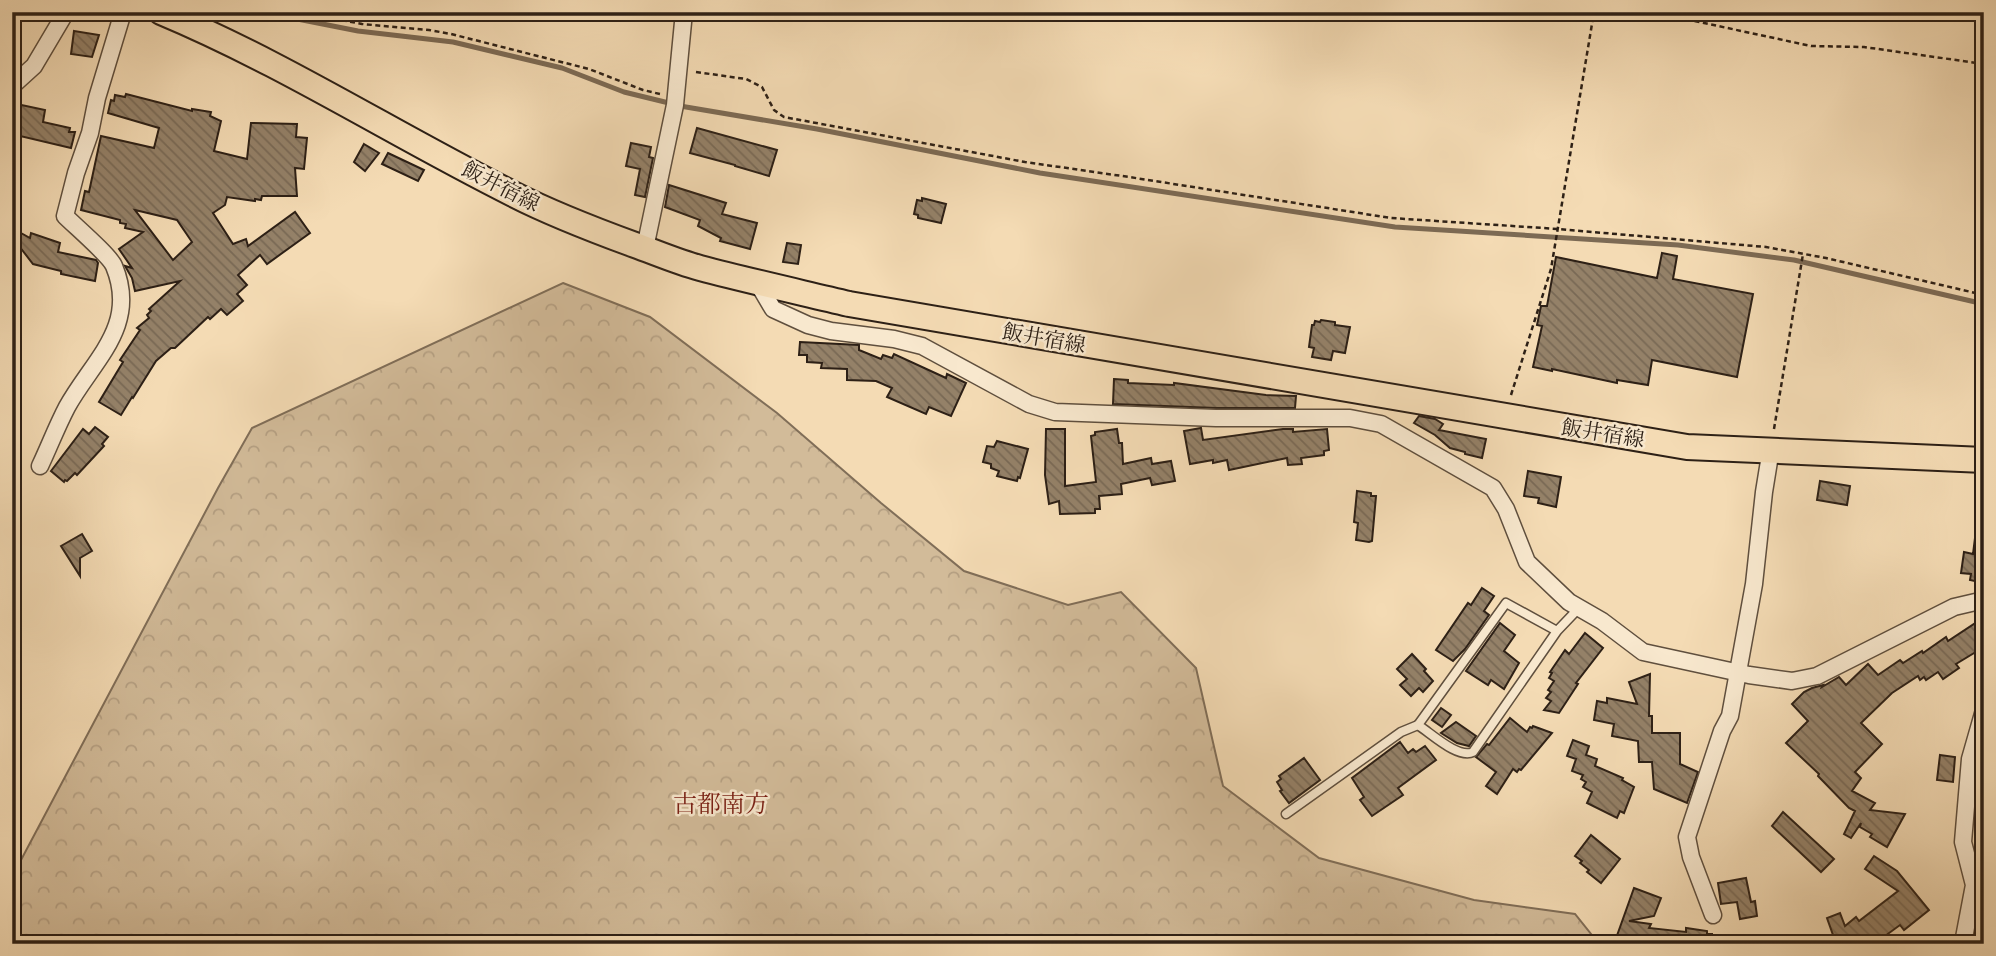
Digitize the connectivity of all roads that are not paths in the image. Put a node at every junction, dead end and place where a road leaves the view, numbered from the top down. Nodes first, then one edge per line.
1 (66, 12) edge
2 (123, 12) edge
3 (161, 12) edge
4 (684, 12) edge
5 (12, 86) edge
6 (645, 248) junction
7 (757, 282) junction
8 (1771, 449) junction
9 (1984, 460) edge
10 (40, 466) dead end
11 (1984, 600) edge
12 (1579, 608) junction
13 (1557, 631) junction
14 (1738, 673) junction
15 (1984, 710) edge
16 (1418, 725) junction
17 (1286, 814) dead end
18 (1713, 915) dead end
19 (1962, 944) edge

1 - 5 street
2 - 10 street
3 - 6 main road, 飯井宿線
4 - 6 street
6 - 7 main road, 飯井宿線
7 - 8 main road, 飯井宿線
7 - 12 street
8 - 9 main road, 飯井宿線
8 - 14 street
11 - 14 street
12 - 13 lane
12 - 14 street
13 - 16 lane
13 - 16 lane
14 - 18 street
15 - 19 street
16 - 17 lane

